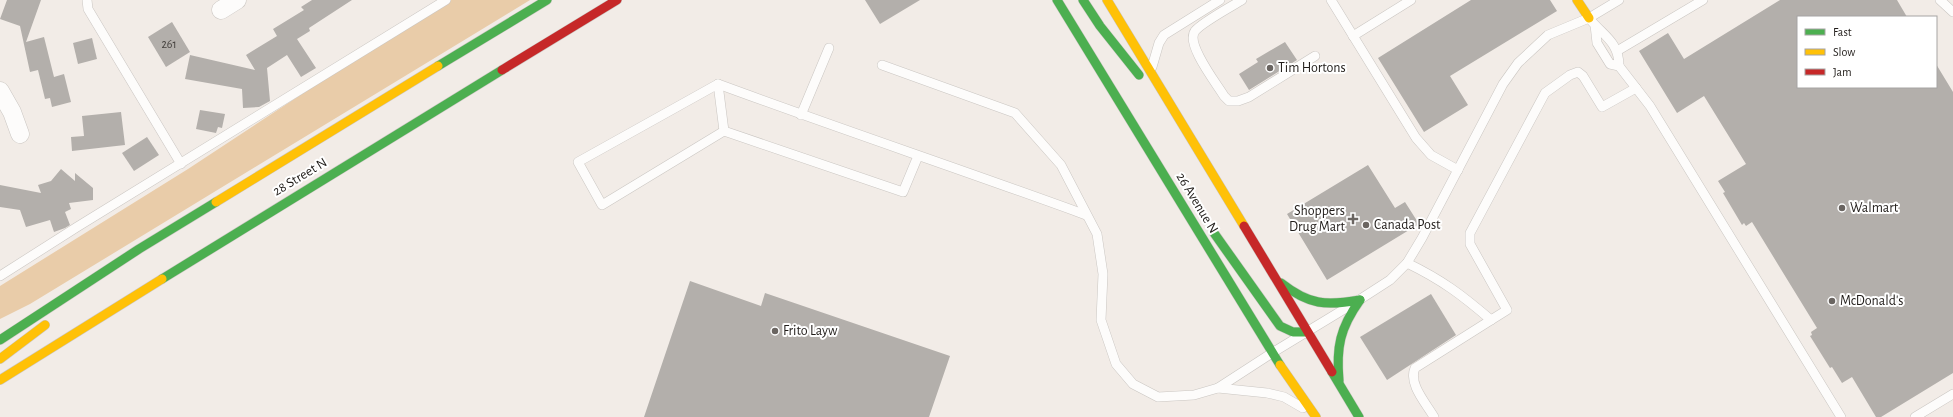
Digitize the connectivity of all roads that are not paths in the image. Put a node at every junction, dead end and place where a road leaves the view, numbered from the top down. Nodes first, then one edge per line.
1 (87, 0) edge
2 (237, 0) edge
3 (446, 0) edge
4 (548, 0) edge
5 (616, 0) edge
6 (1057, 0) edge
7 (1084, 0) edge
8 (1107, 0) edge
9 (1220, 0) edge
10 (1242, 0) edge
11 (1331, 0) edge
12 (1411, 0) edge
13 (1577, 0) edge
14 (1618, 0) edge
15 (1703, 0) edge
16 (1940, 0) edge
17 (221, 10) dead end
18 (1953, 12) edge
19 (1592, 22) junction
20 (1353, 36) junction
21 (829, 48) dead end
22 (1617, 51) junction
23 (1315, 56) dead end
24 (882, 65) dead end
25 (1619, 66) junction
26 (1151, 72) junction
27 (718, 84) junction
28 (1636, 88) junction
29 (0, 91) edge
30 (801, 115) junction
31 (1133, 125) junction
32 (724, 131) junction
33 (20, 134) dead end
34 (1195, 147) junction
35 (918, 156) junction
36 (181, 164) junction
37 (1458, 170) junction
38 (1198, 212) dead end
39 (1086, 215) junction
40 (1207, 225) dead end
41 (139, 249) junction
42 (1407, 263) junction
43 (0, 276) edge
44 (1274, 277) junction
45 (1360, 300) junction
46 (67, 307) dead end
47 (55, 317) dead end
48 (1491, 320) junction
49 (28, 322) junction
50 (0, 331) edge
51 (1307, 332) junction
52 (0, 340) edge
53 (1272, 352) junction
54 (0, 359) edge
55 (0, 380) edge
56 (1339, 384) junction
57 (1218, 388) junction
58 (1953, 394) edge
59 (1316, 416) edge
60 (1358, 417) edge
61 (1434, 417) edge
62 (1841, 417) edge
63 (1915, 417) edge

1 - 36 lane
2 - 17 street
3 - 36 lane
4 - 41 main road, 28 Street N
5 - 55 main road, 28 Street N
6 - 31 main road, 26 Avenue N
7 - 34 main road
8 - 26 main road, 26 Avenue N
9 - 26 lane
10 - 23 lane
11 - 20 lane
12 - 20 lane
13 - 19 main road
14 - 19 lane
15 - 22 lane
16 - 18 lane
19 - 22 lane
19 - 25 lane
19 - 37 lane
20 - 37 lane
21 - 30 lane
22 - 25 lane
24 - 39 lane
25 - 28 lane
26 - 34 main road, 26 Avenue N
27 - 30 lane
27 - 32 lane
27 - 32 lane
28 - 48 lane
28 - 62 lane
29 - 33 street
30 - 35 lane
31 - 38 main road
31 - 53 main road, 26 Avenue N
32 - 35 lane
34 - 44 main road, 26 Avenue N
35 - 39 lane
36 - 43 lane
37 - 42 lane
39 - 57 lane
40 - 51 main road
41 - 46 main road
41 - 49 main road, 28 Street N
42 - 45 lane
42 - 48 lane
44 - 45 main road
44 - 51 main road, 26 Avenue N
45 - 51 lane
45 - 56 main road
47 - 54 main road
48 - 61 lane
49 - 50 main road
49 - 52 main road, 28 Street N
51 - 53 lane
51 - 56 main road, 26 Avenue N
53 - 57 lane
53 - 59 main road, 26 Avenue N
56 - 60 main road, 26 Avenue N
57 - 59 lane
58 - 63 lane

